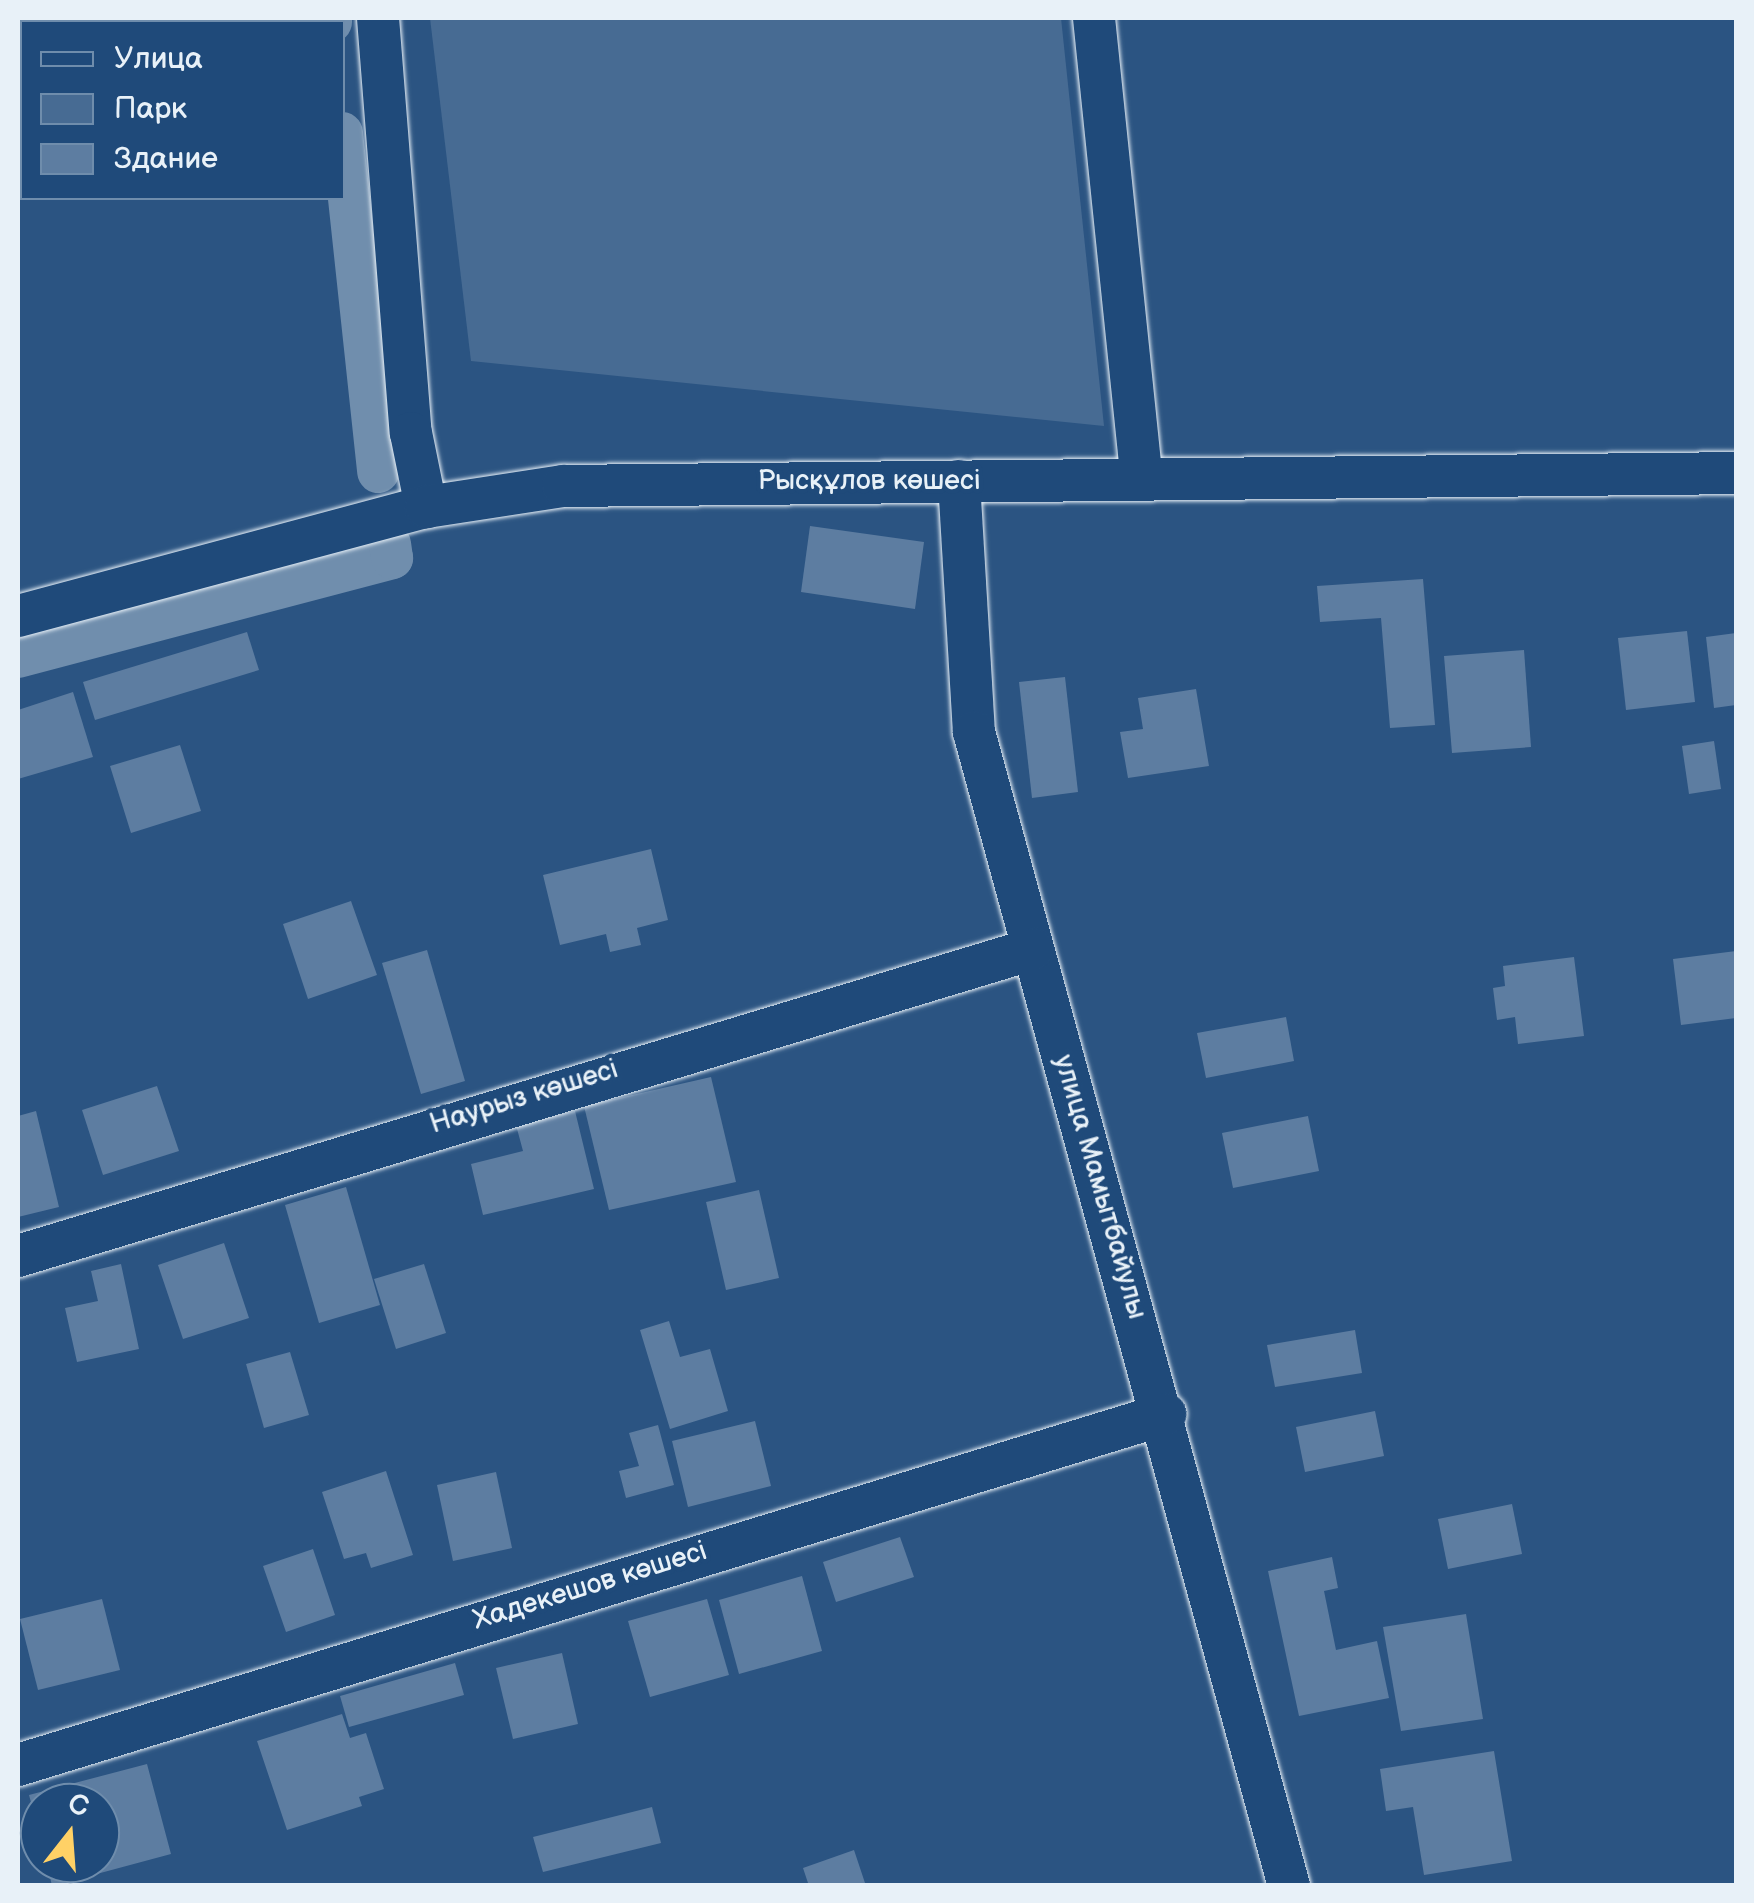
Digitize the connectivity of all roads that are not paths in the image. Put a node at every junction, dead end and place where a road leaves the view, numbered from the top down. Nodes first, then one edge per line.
1 (378, 18) edge
2 (1094, 18) edge
3 (1736, 473) edge
4 (959, 480) junction
5 (1142, 480) junction
6 (426, 507) junction
7 (18, 616) edge
8 (1033, 949) junction
9 (18, 1256) edge
10 (1165, 1414) junction
11 (18, 1764) edge
12 (1289, 1886) edge

1 - 6 street
2 - 5 street
3 - 5 street, Рысқұлов көшесі
4 - 5 street, Рысқұлов көшесі
4 - 6 street, Рысқұлов көшесі
4 - 8 street, улица Мамытбайулы
6 - 7 street, Рысқұлов көшесі
8 - 9 street, Наурыз көшесі
8 - 10 street, улица Мамытбайулы
10 - 11 street, Хадекешов көшесі
10 - 12 street, улица Мамытбайулы

